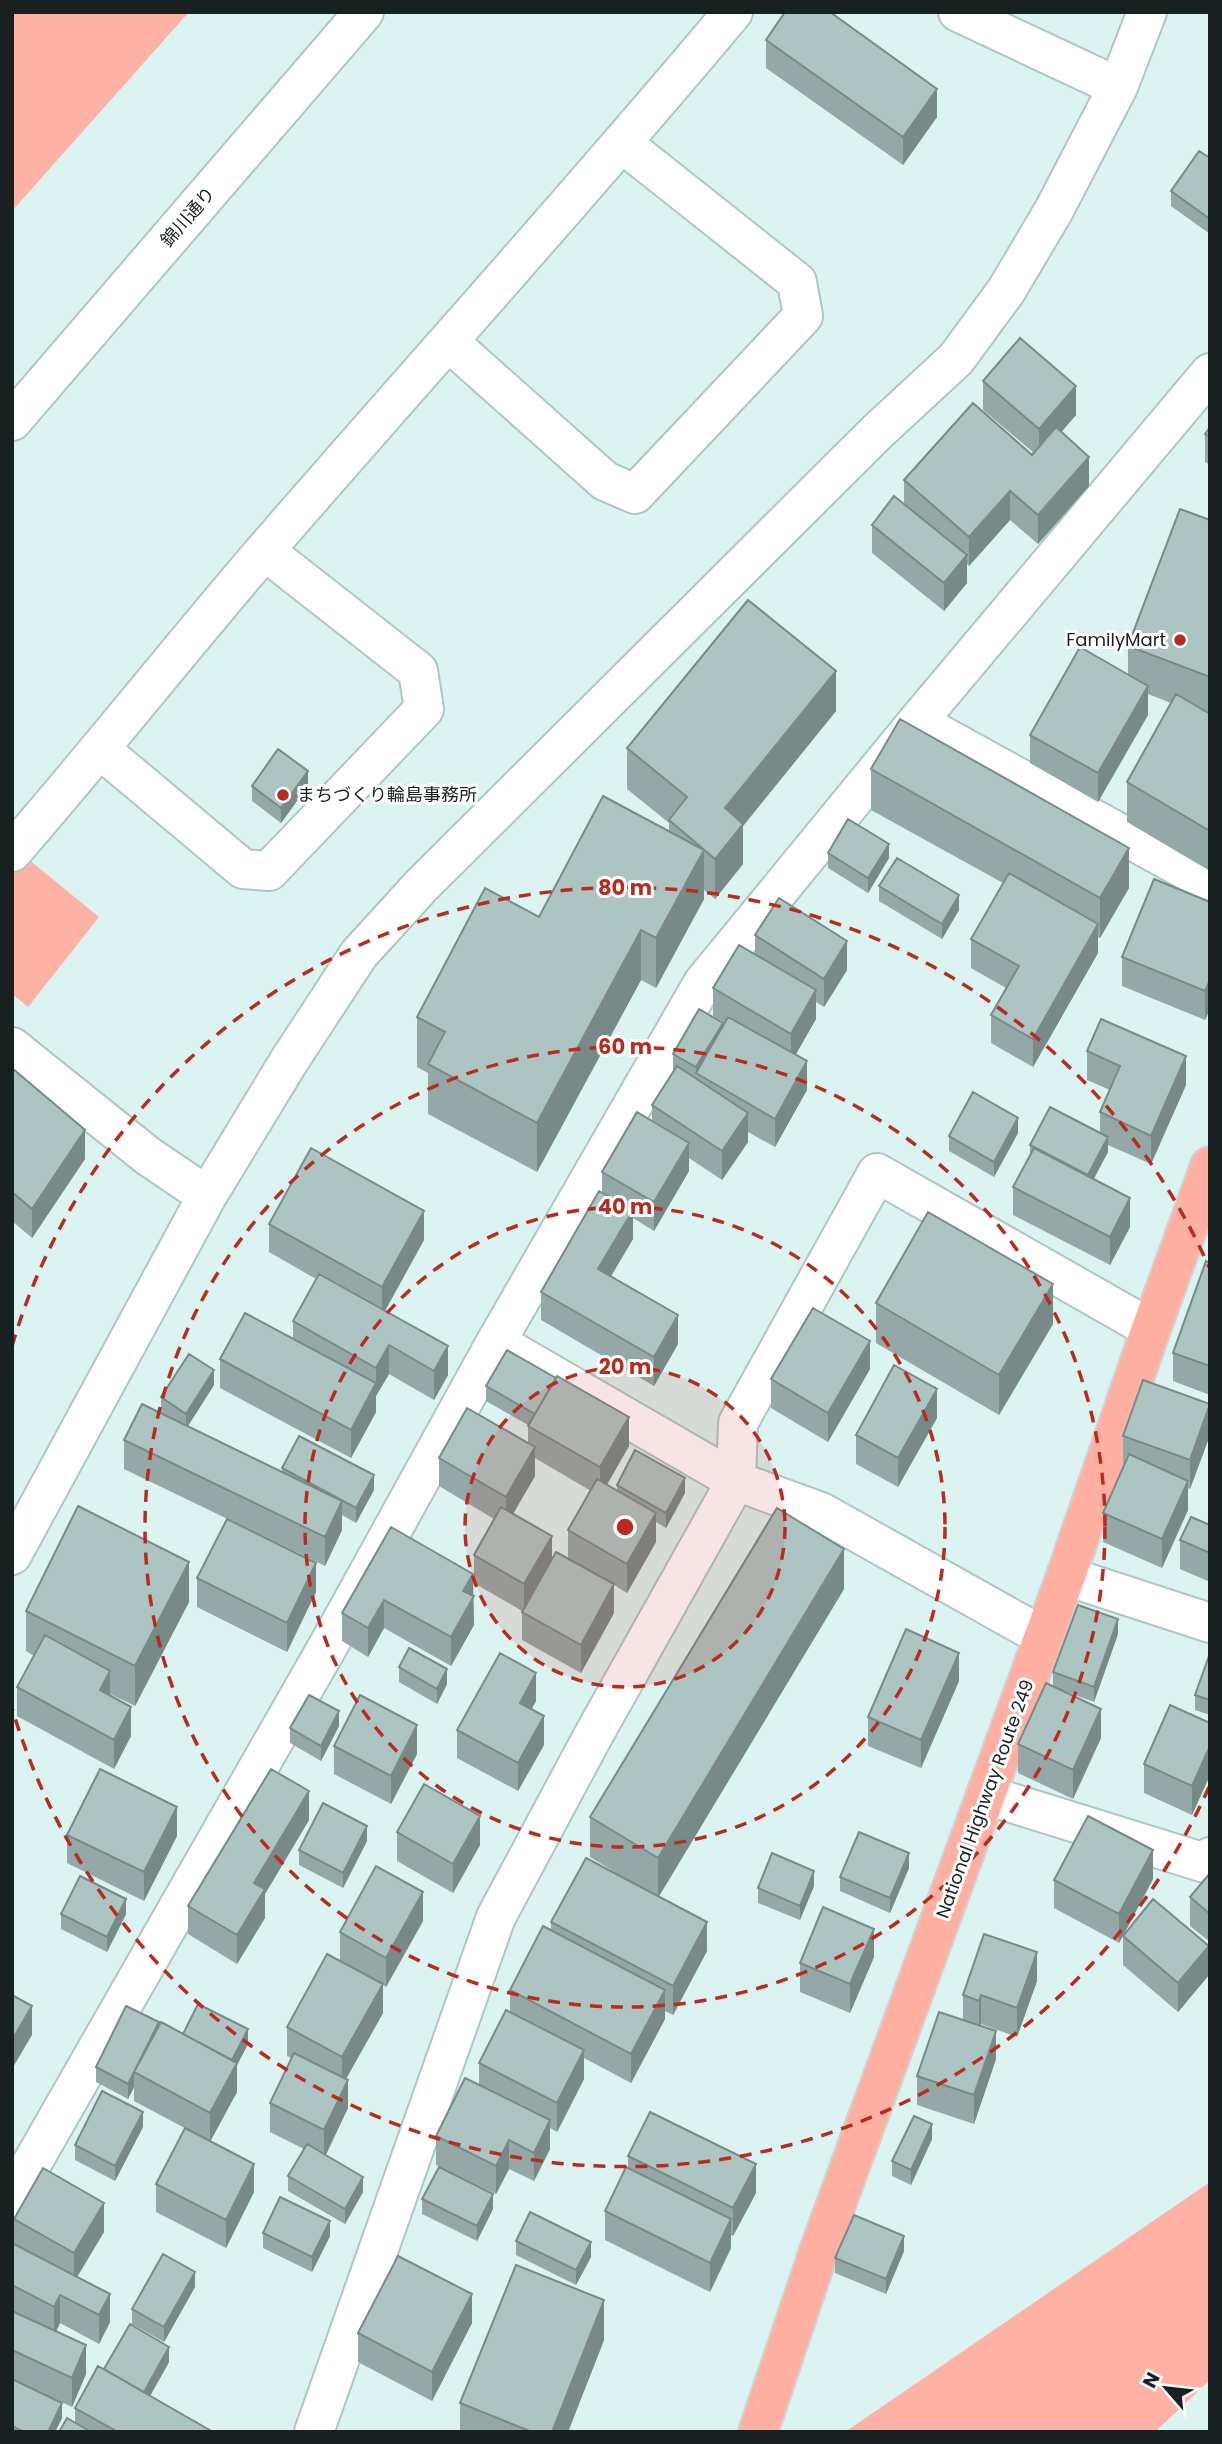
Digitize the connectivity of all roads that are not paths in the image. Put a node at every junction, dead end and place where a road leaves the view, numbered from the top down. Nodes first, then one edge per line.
1 (364, 12) edge
2 (733, 12) edge
3 (1147, 12) edge
4 (982, 17) edge
5 (1118, 87) junction
6 (623, 144) junction
7 (449, 342) junction
8 (1210, 373) edge
9 (12, 421) edge
10 (265, 551) junction
11 (917, 722) junction
12 (101, 750) junction
13 (12, 852) edge
14 (1210, 883) edge
15 (12, 1047) edge
16 (1210, 1166) edge
17 (207, 1196) junction
18 (1151, 1329) junction
19 (496, 1342) junction
20 (736, 1481) junction
21 (12, 1555) edge
22 (1066, 1576) junction
23 (1210, 1623) edge
24 (1044, 1637) junction
25 (986, 1795) junction
26 (1210, 1857) edge
27 (12, 2198) edge
28 (314, 2432) edge
29 (758, 2432) edge

1 - 9 street, 錦川通り
2 - 6 street
3 - 5 street
4 - 5 street
5 - 17 street
6 - 7 street
6 - 7 street
7 - 10 street
8 - 11 street
10 - 12 street
10 - 12 street
11 - 14 street
11 - 19 street
12 - 13 street
15 - 17 street
16 - 18 highway, National Highway Route 249
17 - 21 street
18 - 20 street
18 - 22 highway, National Highway Route 249
19 - 20 street
19 - 27 street
20 - 24 street
20 - 28 street
22 - 23 street
22 - 24 highway, National Highway Route 249
24 - 25 highway, National Highway Route 249
25 - 26 street
25 - 29 highway, National Highway Route 249

